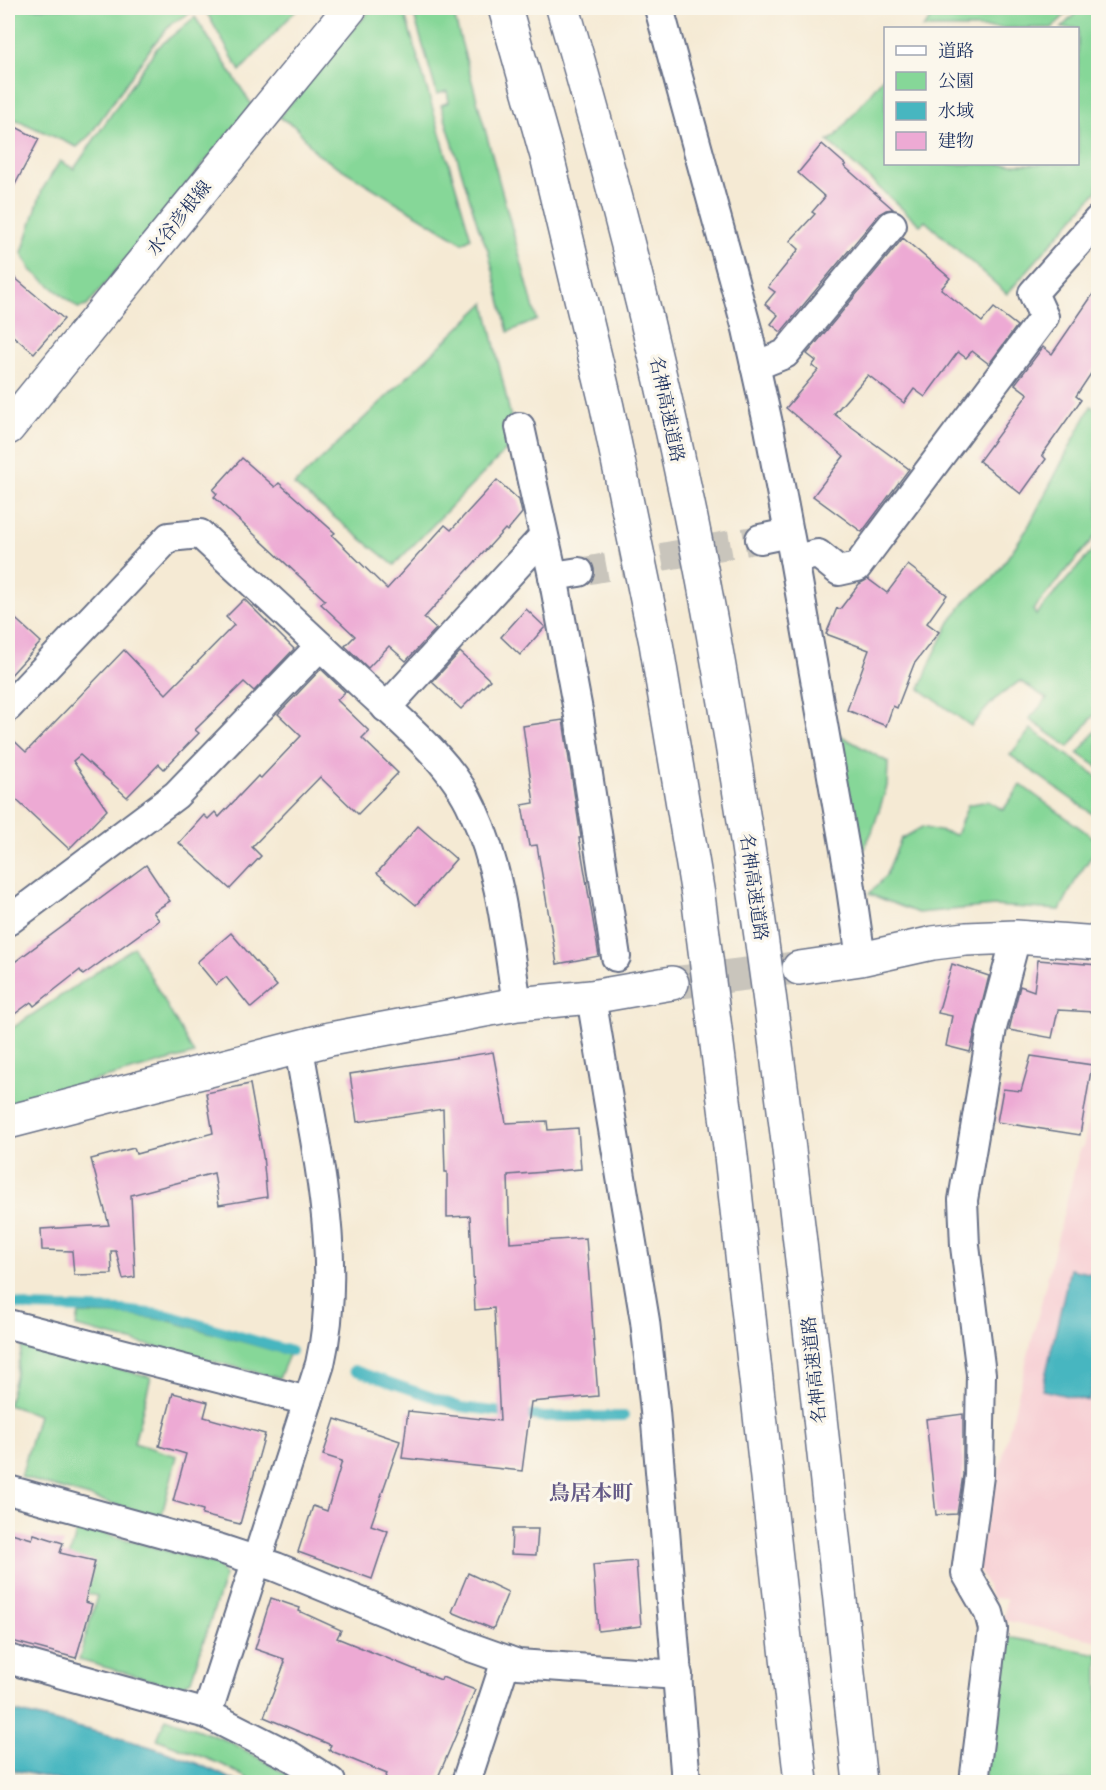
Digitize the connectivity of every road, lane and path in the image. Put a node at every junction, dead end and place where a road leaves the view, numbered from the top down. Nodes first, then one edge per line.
1 (350, 8) edge
2 (505, 8) edge
3 (562, 8) edge
4 (659, 8) edge
5 (1098, 220) edge
6 (892, 225) dead end
7 (755, 366) junction
8 (520, 427) dead end
9 (8, 428) edge
10 (543, 537) junction
11 (760, 539) tunnel mouth
12 (792, 546) junction
13 (320, 646) junction
14 (8, 707) edge
15 (386, 708) junction
16 (8, 921) edge
17 (1016, 937) junction
18 (1098, 943) edge
19 (616, 957) dead end
20 (861, 958) junction
21 (799, 968) tunnel mouth
22 (672, 983) tunnel mouth
23 (591, 998) junction
24 (517, 1004) junction
25 (299, 1048) junction
26 (8, 1122) edge
27 (8, 1324) edge
28 (308, 1401) junction
29 (8, 1490) edge
30 (256, 1561) junction
31 (8, 1659) edge
32 (506, 1660) junction
33 (678, 1675) junction
34 (207, 1714) junction
35 (470, 1781) edge
36 (331, 1782) edge
37 (686, 1782) edge
38 (801, 1782) edge
39 (860, 1782) edge
40 (974, 1782) edge

1 - 9 main road, 水谷彦根線
2 - 38 main road
3 - 39 main road, 名神高速道路
4 - 7 street
5 - 12 street
6 - 7 street
7 - 12 street
8 - 10 street
10 - 15 street
10 - 19 street
11 - 12 street
12 - 20 street
13 - 14 street
13 - 15 street
13 - 16 street
15 - 24 street
17 - 18 main road
17 - 20 main road
17 - 40 street
20 - 21 main road
22 - 23 main road
23 - 24 main road
23 - 33 street
24 - 25 main road
25 - 26 main road
25 - 28 street
27 - 28 street
28 - 30 street
29 - 30 street
30 - 32 street
30 - 34 street
31 - 34 street
32 - 33 street
32 - 35 street
33 - 37 street
34 - 36 street

